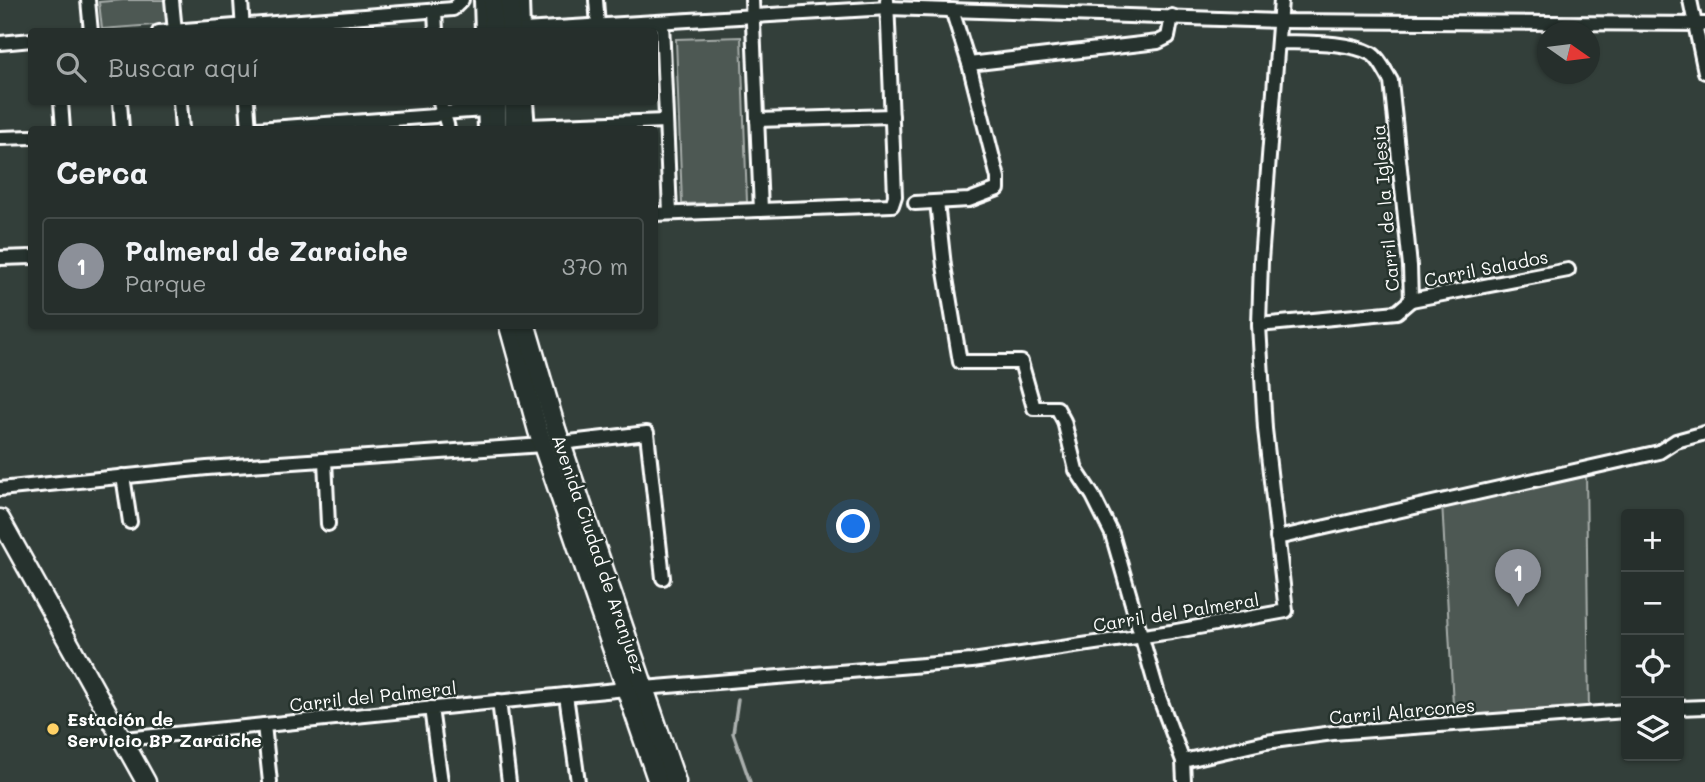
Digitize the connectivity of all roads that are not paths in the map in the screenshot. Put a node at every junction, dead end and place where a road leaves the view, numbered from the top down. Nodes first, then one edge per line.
1 (88, 0) edge
2 (172, 0) edge
3 (241, 0) edge
4 (380, 0) edge
5 (462, 0) edge
6 (481, 0) edge
7 (493, 0) edge
8 (510, 0) edge
9 (522, 0) edge
10 (596, 0) edge
11 (752, 0) edge
12 (1281, 0) edge
13 (1690, 0) edge
14 (888, 4) edge
15 (812, 6) edge
16 (435, 10) junction
17 (952, 10) junction
18 (381, 14) junction
19 (754, 16) junction
20 (1172, 16) junction
21 (1280, 21) junction
22 (662, 22) junction
23 (1700, 24) edge
24 (598, 26) junction
25 (92, 28) edge
26 (175, 28) edge
27 (243, 28) edge
28 (436, 28) edge
29 (482, 28) edge
30 (494, 28) edge
31 (518, 28) edge
32 (519, 28) edge
33 (566, 28) edge
34 (28, 40) edge
35 (1278, 42) junction
36 (0, 43) edge
37 (969, 64) junction
38 (1705, 72) edge
39 (61, 105) edge
40 (120, 105) edge
41 (180, 105) edge
42 (247, 105) edge
43 (472, 105) edge
44 (488, 105) edge
45 (488, 105) edge
46 (515, 105) edge
47 (526, 105) edge
48 (441, 107) edge
49 (892, 116) junction
50 (757, 120) junction
51 (666, 121) junction
52 (403, 124) edge
53 (63, 126) edge
54 (122, 126) edge
55 (182, 126) edge
56 (247, 126) edge
57 (341, 126) edge
58 (447, 126) edge
59 (485, 126) edge
60 (496, 126) edge
61 (522, 126) edge
62 (523, 126) edge
63 (564, 126) edge
64 (28, 137) edge
65 (0, 138) edge
66 (937, 202) junction
67 (915, 203) dead end
68 (761, 210) junction
69 (670, 213) junction
70 (658, 214) edge
71 (28, 257) edge
72 (0, 258) edge
73 (1568, 270) dead end
74 (1411, 300) junction
75 (1259, 325) junction
76 (510, 329) edge
77 (527, 329) edge
78 (1705, 433) edge
79 (552, 444) junction
80 (325, 460) junction
81 (123, 476) junction
82 (0, 489) edge
83 (0, 520) edge
84 (130, 522) dead end
85 (328, 524) dead end
86 (1277, 538) junction
87 (663, 578) dead end
88 (1143, 636) junction
89 (635, 688) junction
90 (566, 695) junction
91 (499, 701) junction
92 (1705, 707) edge
93 (431, 708) junction
94 (1684, 708) edge
95 (1621, 711) edge
96 (264, 725) junction
97 (124, 739) junction
98 (1183, 761) junction
99 (146, 782) edge
100 (270, 782) edge
101 (441, 782) edge
102 (509, 782) edge
103 (578, 782) edge
104 (658, 782) edge
105 (676, 782) edge
106 (1184, 782) edge

1 - 25 street
2 - 26 street
3 - 27 street
4 - 18 street
5 - 16 street
6 - 29 street
7 - 30 main road
8 - 31 main road
9 - 32 street
10 - 24 street
11 - 19 street
12 - 21 street
13 - 23 street
14 - 15 street
14 - 17 street
14 - 49 street
15 - 19 street
16 - 18 street
16 - 28 street
17 - 20 street
17 - 37 street
18 - 27 street
19 - 22 street
19 - 50 street
20 - 21 street
20 - 37 street
21 - 23 street
21 - 35 street
22 - 24 street
22 - 51 street
23 - 38 street
24 - 33 street
34 - 36 street
35 - 74 street, Carril de la Iglesia
35 - 75 street
37 - 66 street
39 - 53 street
40 - 54 street
41 - 55 street
42 - 56 street
43 - 48 street
44 - 59 street
45 - 60 main road
46 - 61 main road
47 - 62 street
48 - 52 street
48 - 58 street
49 - 50 street
49 - 68 street
50 - 68 street
51 - 63 street
51 - 69 street
52 - 57 street
64 - 65 street
66 - 67 street
66 - 88 street
68 - 69 street
69 - 70 street
71 - 72 street
73 - 74 street, Carril Salados
74 - 75 street, Carril de la Iglesia
75 - 86 street
76 - 79 main road, Avenida Ciudad de Aranjuez
77 - 79 main road, Avenida Ciudad de Aranjuez
78 - 86 street
79 - 80 street
79 - 87 street
79 - 89 main road, Avenida Ciudad de Aranjuez
80 - 81 street
80 - 85 street
81 - 82 street
81 - 84 street
83 - 97 main road
86 - 88 street, Carril del Palmeral
88 - 89 street, Carril del Palmeral
88 - 98 street
89 - 90 street, Carril del Palmeral
89 - 104 main road, Avenida Ciudad de Aranjuez
89 - 105 main road, Avenida Ciudad de Aranjuez
90 - 91 street, Carril del Palmeral
90 - 103 street
91 - 93 street, Carril del Palmeral
91 - 102 street
92 - 94 street
93 - 96 street, Carril del Palmeral
93 - 101 street
95 - 98 street, Carril Alarcones
96 - 97 street, Carril del Palmeral
96 - 100 street
97 - 99 main road
98 - 106 street

